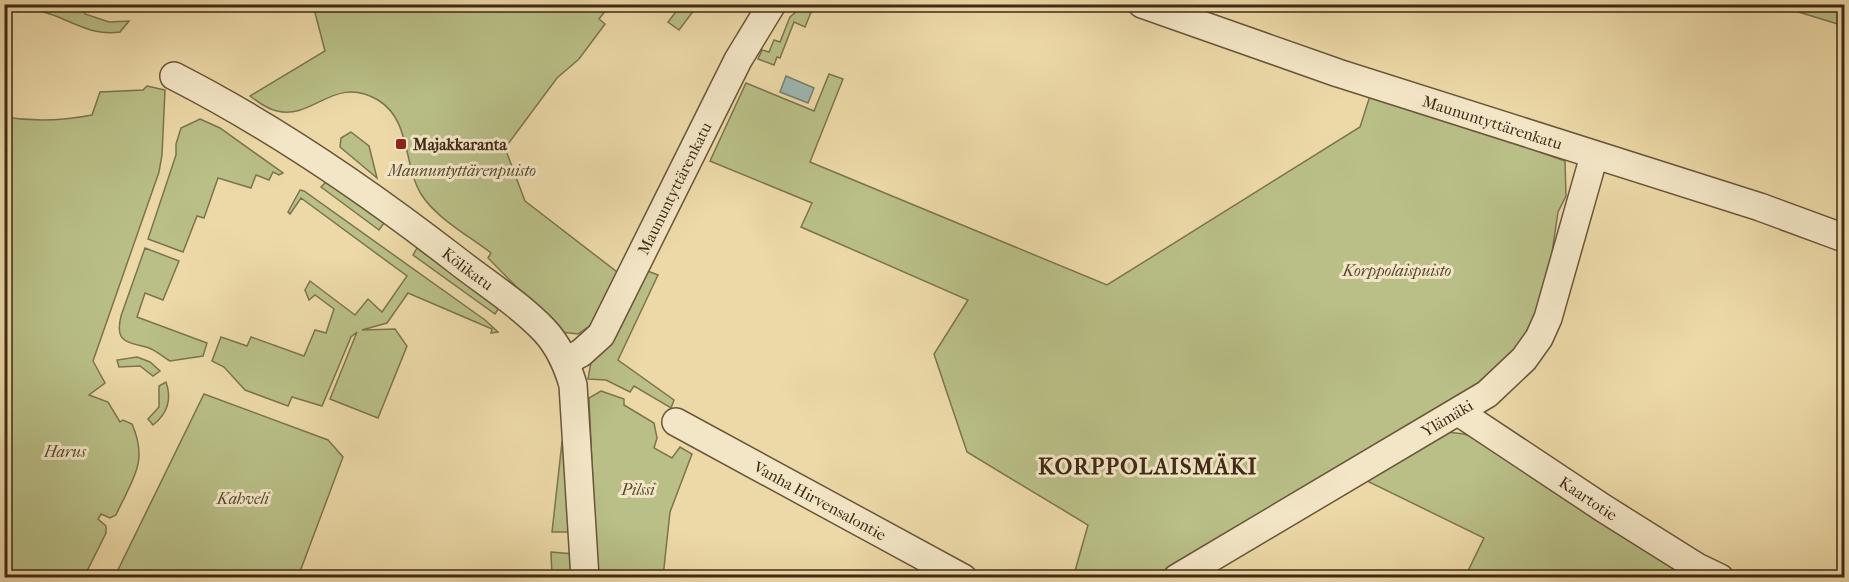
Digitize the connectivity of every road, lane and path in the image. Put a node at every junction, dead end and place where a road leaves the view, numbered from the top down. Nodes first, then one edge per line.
1 (772, 4) edge
2 (1142, 4) edge
3 (174, 76) dead end
4 (1594, 156) junction
5 (1845, 238) edge
6 (566, 361) junction
7 (1460, 413) junction
8 (676, 422) dead end
9 (585, 578) edge
10 (963, 578) edge
11 (1177, 578) edge
12 (1720, 578) edge

1 - 6 street, Maununtyttärenkatu
2 - 4 street, Maununtyttärenkatu
3 - 6 street, Kölikatu
4 - 5 street, Maununtyttärenkatu
4 - 7 street, Ylämäki
6 - 9 street, Kölikatu
7 - 11 street, Ylämäki
7 - 12 street, Kaartotie
8 - 10 street, Vanha Hirvensalontie

